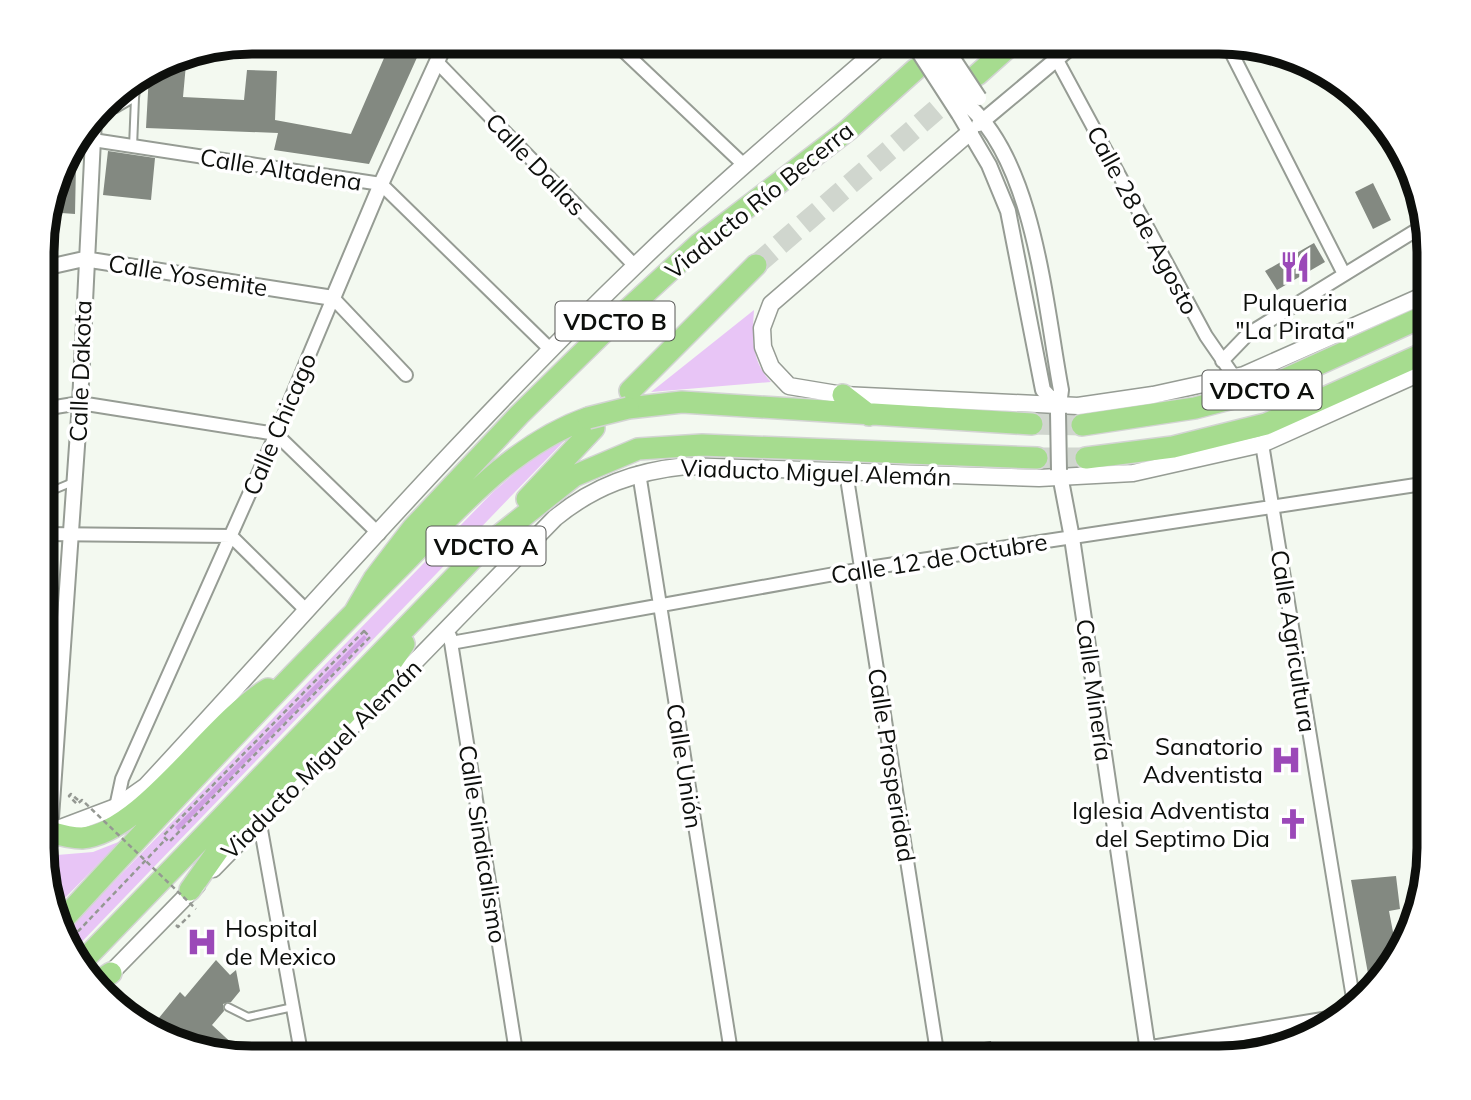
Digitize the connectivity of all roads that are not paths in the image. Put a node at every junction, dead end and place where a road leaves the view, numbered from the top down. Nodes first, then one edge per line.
1 (441, 54) edge
2 (627, 54) edge
3 (871, 55) edge
4 (927, 55) edge
5 (947, 55) edge
6 (1000, 55) edge
7 (1063, 55) edge
8 (1233, 55) edge
9 (1057, 60) junction
10 (437, 62) junction
11 (916, 69) dead end
12 (977, 75) tunnel mouth
13 (136, 93) edge
14 (135, 98) junction
15 (969, 106) junction
16 (1001, 106) junction
17 (116, 109) edge
18 (984, 120) junction
19 (970, 132) junction
20 (93, 135) edge
21 (93, 140) junction
22 (89, 141) edge
23 (133, 146) junction
24 (744, 165) junction
25 (381, 184) junction
26 (1415, 231) edge
27 (85, 259) junction
28 (756, 265) tunnel mouth
29 (54, 266) edge
30 (635, 266) junction
31 (1344, 274) junction
32 (332, 298) junction
33 (1417, 298) edge
34 (1417, 319) edge
35 (551, 350) junction
36 (1417, 356) edge
37 (1222, 361) junction
38 (1417, 374) edge
39 (406, 375) dead end
40 (1235, 378) junction
41 (836, 394) junction
42 (629, 399) junction
43 (80, 403) junction
44 (54, 407) edge
45 (1058, 409) junction
46 (803, 410) junction
47 (869, 415) junction
48 (591, 423) junction
49 (1032, 424) tunnel mouth
50 (1082, 425) tunnel mouth
51 (276, 434) junction
52 (1262, 444) junction
53 (1037, 458) tunnel mouth
54 (1086, 458) tunnel mouth
55 (846, 472) junction
56 (639, 474) junction
57 (1059, 474) junction
58 (75, 481) junction
59 (1417, 485) edge
60 (54, 490) edge
61 (1272, 506) junction
62 (72, 533) junction
63 (54, 534) edge
64 (379, 534) junction
65 (231, 536) junction
66 (1072, 538) junction
67 (481, 550) junction
68 (862, 569) junction
69 (659, 604) junction
70 (307, 611) junction
71 (423, 612) junction
72 (354, 613) junction
73 (450, 636) junction
74 (55, 645) edge
75 (64, 646) junction
76 (289, 679) junction
77 (55, 742) edge
78 (116, 807) junction
79 (260, 824) junction
80 (55, 830) edge
81 (55, 835) edge
82 (190, 890) junction
83 (67, 916) edge
84 (87, 957) edge
85 (104, 979) edge
86 (1351, 995) edge
87 (228, 1007) dead end
88 (293, 1007) junction
89 (1310, 1023) edge
90 (300, 1045) edge
91 (515, 1045) edge
92 (730, 1046) edge
93 (936, 1046) edge
94 (1147, 1046) edge
95 (1186, 1046) edge

1 - 10 street, Calle Chicago
2 - 24 street
3 - 24 main road
4 - 15 street, Calle Minería, bridge
5 - 15 street, bridge
6 - 12 highway
7 - 9 street
8 - 31 street
9 - 16 street
9 - 37 street, Calle 28 de Agosto
10 - 25 street, Calle Chicago
10 - 30 street, Calle Dallas
11 - 72 highway, Viaducto Río Becerra / VDCTO B
13 - 14 lane
14 - 17 lane
14 - 23 lane
15 - 16 street
15 - 18 street, Calle Minería
15 - 19 street, Calle Minería
16 - 18 street
18 - 19 street
18 - 45 street, Calle Minería
19 - 41 main road
19 - 45 street, Calle Minería
20 - 21 street, Calle Dakota
21 - 22 street, Calle Altadena
21 - 23 street, Calle Altadena
21 - 27 street, Calle Dakota
23 - 25 street, Calle Altadena
24 - 30 main road
25 - 32 street, Calle Chicago
25 - 35 street, Calle Altadena
26 - 31 street
27 - 29 street, Calle Yosemite
27 - 32 street, Calle Yosemite
27 - 43 street, Calle Dakota
28 - 42 highway, Viaducto Río Becerra / VDCTO B
30 - 35 main road
31 - 37 street
32 - 39 street
32 - 51 street, Calle Chicago
33 - 40 main road
34 - 50 highway, VDCTO A
35 - 64 main road
36 - 54 highway, VDCTO A
37 - 40 street, Calle 28 de Agosto
38 - 52 main road, Viaducto Miguel Alemán
40 - 45 main road
41 - 45 main road
41 - 46 highway
41 - 47 highway
42 - 46 highway, VDCTO A
42 - 48 highway, VDCTO A, bridge
43 - 44 street
43 - 51 street
43 - 58 street, Calle Dakota
45 - 57 street, Calle Minería, bridge
46 - 47 highway, VDCTO A
47 - 49 highway, VDCTO A
48 - 67 highway
48 - 72 highway, VDCTO A
51 - 64 street
51 - 65 street, Calle Chicago
52 - 57 main road, Viaducto Miguel Alemán
52 - 61 street, Calle Agricultura
53 - 67 highway, Viaducto Miguel Alemán / VDCTO A
55 - 56 main road, Viaducto Miguel Alemán
55 - 57 main road, Viaducto Miguel Alemán
55 - 68 street, Calle Prosperidad
56 - 69 street, Calle Unión
56 - 73 main road, Viaducto Miguel Alemán
57 - 66 street, Calle Minería
58 - 60 lane
58 - 62 street, Calle Dakota
59 - 61 street, Calle 12 de Octubre
61 - 66 street, Calle 12 de Octubre
61 - 86 street, Calle Agricultura
62 - 63 street
62 - 65 street
62 - 75 street, Calle Dakota
64 - 70 main road
65 - 70 street
65 - 78 street, Calle Chicago
66 - 68 street, Calle 12 de Octubre
66 - 94 street, Calle Minería
67 - 71 highway, Viaducto Miguel Alemán / VDCTO A
68 - 69 street, Calle 12 de Octubre
68 - 93 street, Calle Prosperidad
69 - 73 street, Calle 12 de Octubre
69 - 92 street, Calle Unión
70 - 78 main road
71 - 82 highway
71 - 84 highway, Viaducto Miguel Alemán / VDCTO A
72 - 76 highway, VDCTO A
73 - 79 main road, Viaducto Miguel Alemán
73 - 91 street, Calle Sindicalismo
74 - 75 lane
75 - 77 street, Calle Dakota
76 - 81 highway
76 - 83 highway, VDCTO A
78 - 80 main road
79 - 82 main road, Viaducto Miguel Alemán
79 - 88 street
82 - 85 main road, Viaducto Miguel Alemán
87 - 88 lane
88 - 90 street
89 - 95 street

